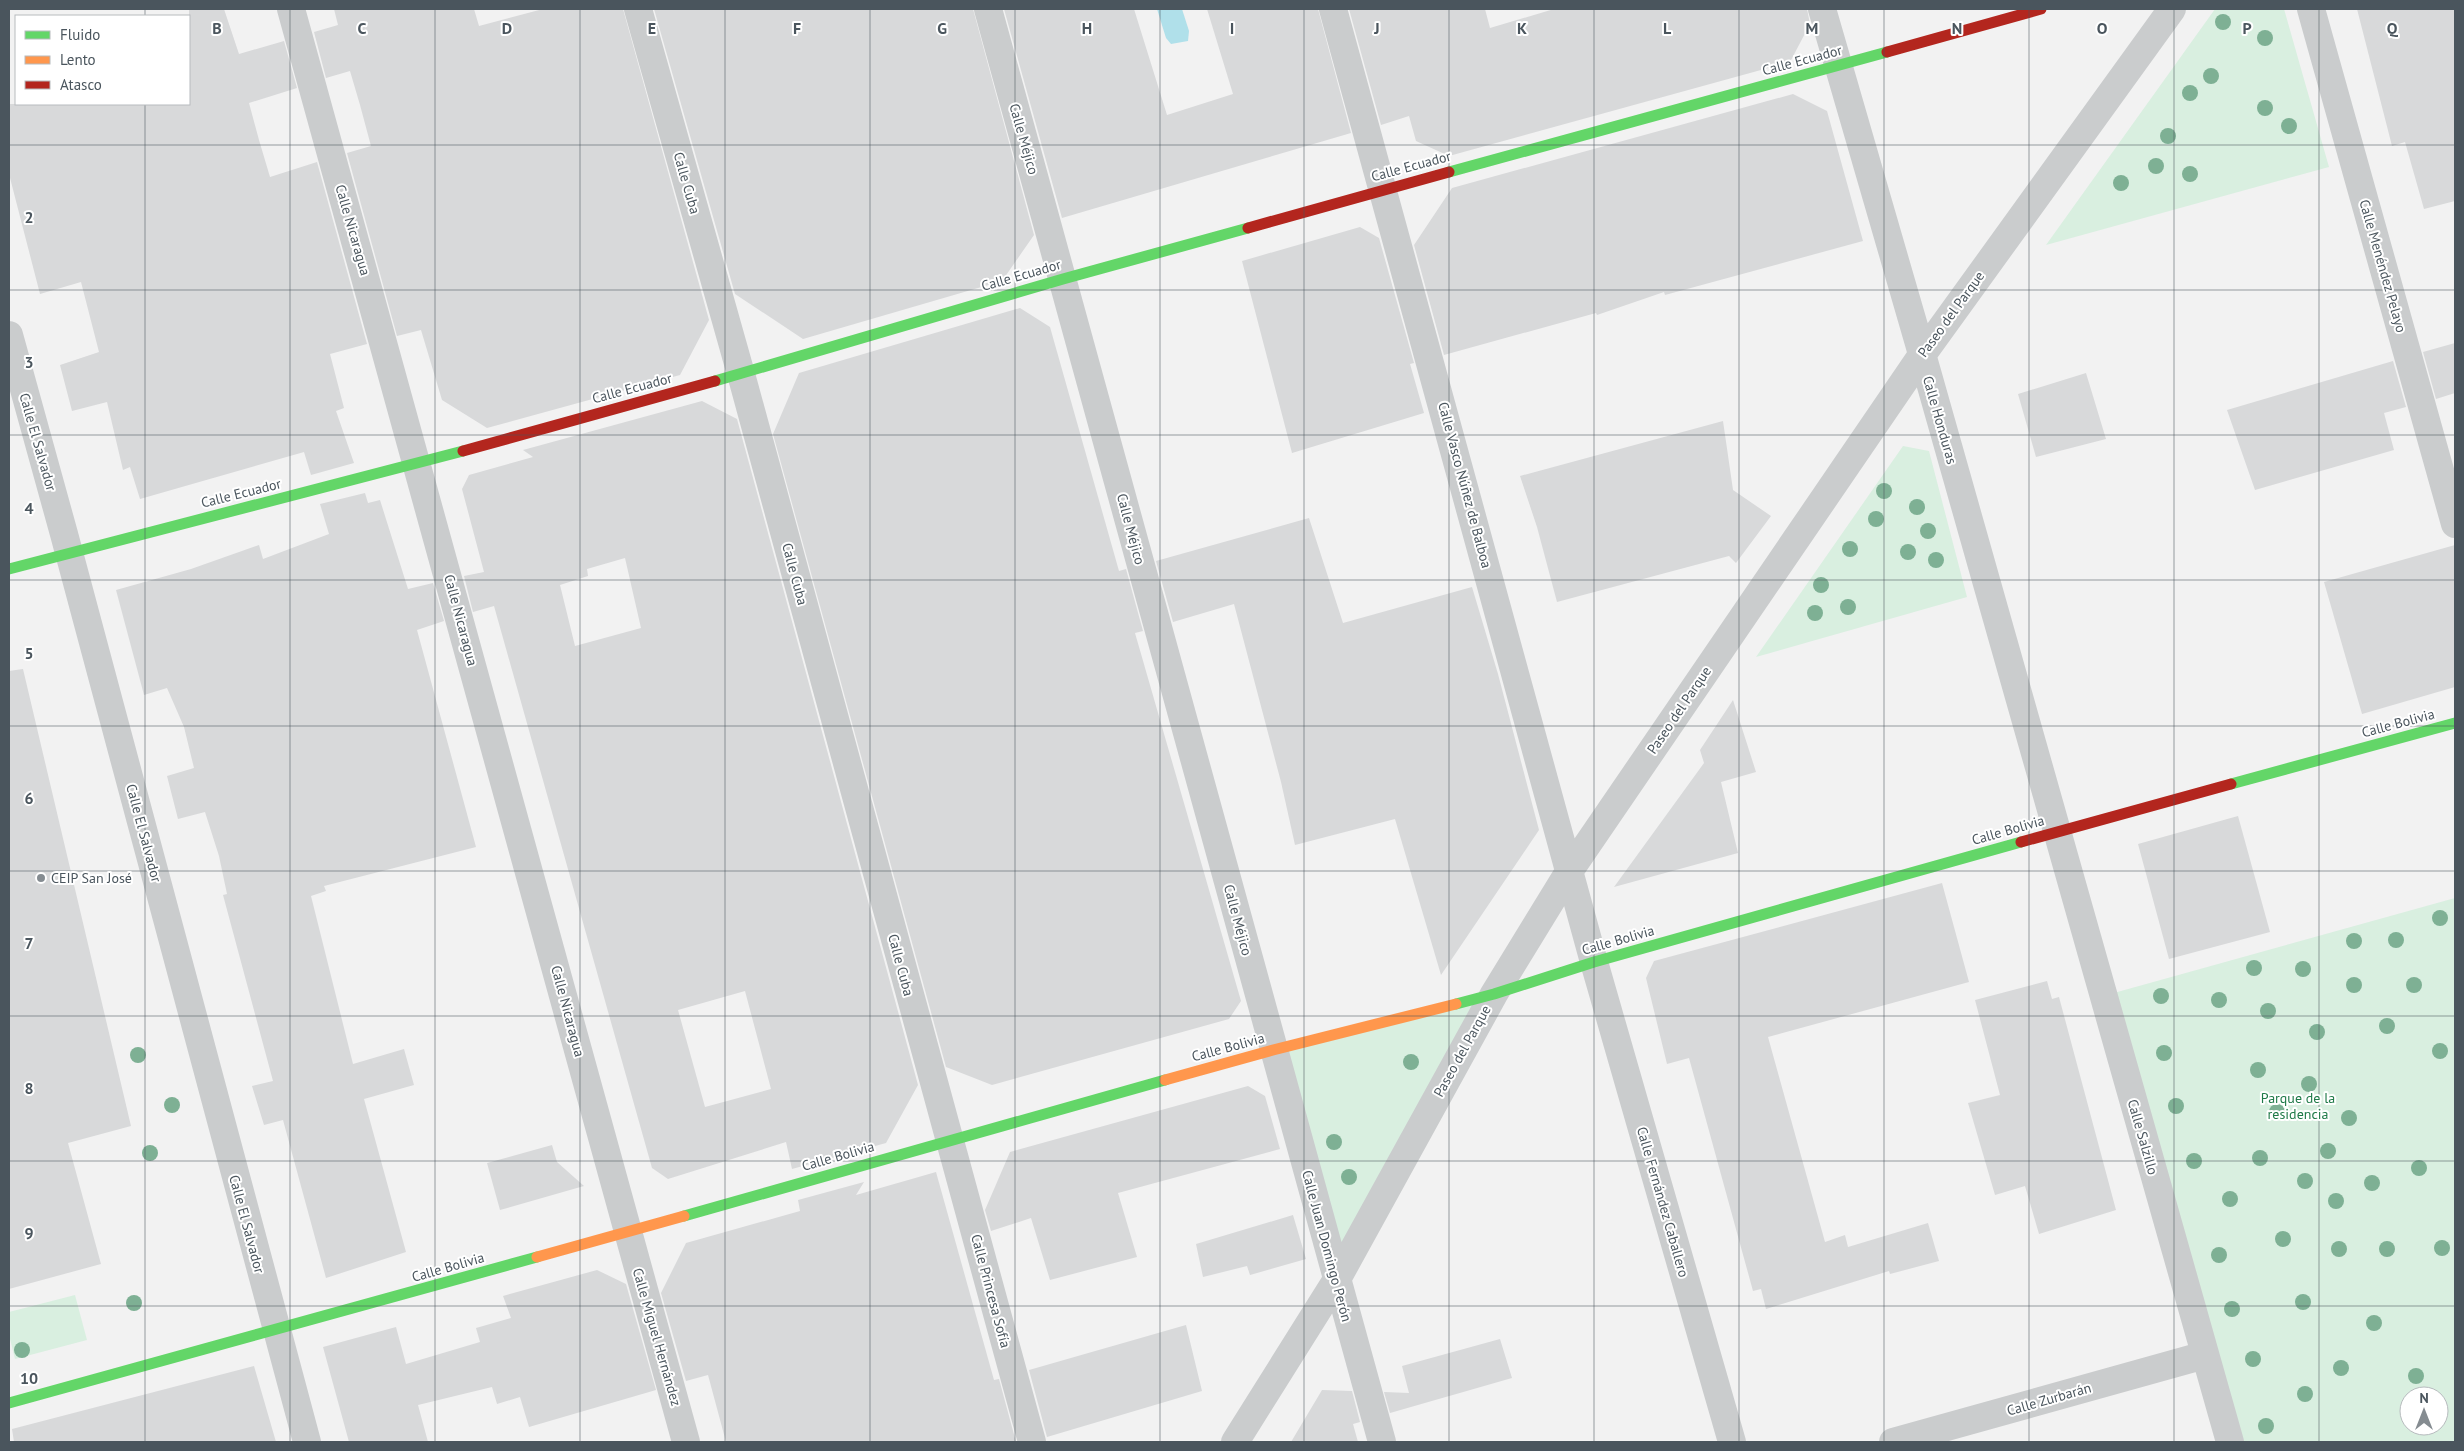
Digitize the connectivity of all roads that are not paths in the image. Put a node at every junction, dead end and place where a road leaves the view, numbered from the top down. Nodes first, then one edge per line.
1 (291, 9) edge
2 (638, 9) edge
3 (988, 9) edge
4 (1333, 9) edge
5 (1822, 9) edge
6 (2041, 9) edge
7 (2172, 9) edge
8 (2311, 9) edge
9 (1838, 66) junction
10 (1383, 189) junction
11 (1062, 279) junction
12 (9, 335) edge
13 (1922, 355) junction
14 (741, 374) junction
15 (418, 463) junction
16 (2455, 524) edge
17 (69, 552) junction
18 (9, 569) edge
19 (2455, 723) edge
20 (2056, 832) junction
21 (1570, 870) junction
22 (1594, 962) junction
23 (1494, 994) junction
24 (1273, 1050) junction
25 (949, 1140) junction
26 (628, 1232) junction
27 (1336, 1281) junction
28 (276, 1331) junction
29 (2205, 1355) junction
30 (9, 1403) edge
31 (307, 1442) edge
32 (686, 1442) edge
33 (1032, 1442) edge
34 (1235, 1442) edge
35 (1382, 1442) edge
36 (1732, 1442) edge
37 (1893, 1442) edge
38 (2230, 1442) edge

1 - 15 street, Calle Nicaragua
2 - 14 street, Calle Cuba
3 - 11 street, Calle Méjico
4 - 10 street, Calle Vasco Núñez de Balboa
5 - 9 street, Calle Honduras
6 - 9 street, Calle Ecuador
7 - 13 street, Paseo del Parque
8 - 16 street, Calle Menéndez Pelayo
9 - 10 street, Calle Ecuador
9 - 13 street, Calle Honduras
10 - 11 street, Calle Ecuador
10 - 21 street, Calle Vasco Núñez de Balboa
11 - 14 street, Calle Ecuador
11 - 24 street, Calle Méjico
12 - 17 street, Calle El Salvador
13 - 20 street, Calle Honduras
13 - 21 street, Paseo del Parque
14 - 15 street, Calle Ecuador
14 - 25 street, Calle Cuba
15 - 17 street, Calle Ecuador
15 - 26 street, Calle Nicaragua
17 - 18 street, Calle Ecuador
17 - 28 street, Calle El Salvador
19 - 20 street, Calle Bolivia
20 - 22 street, Calle Bolivia
20 - 29 street, Calle Salzillo
21 - 22 street, Calle Vasco Núñez de Balboa
21 - 23 street, Paseo del Parque
22 - 23 street, Calle Bolivia
22 - 36 street, Calle Fernández Caballero
23 - 24 street, Calle Bolivia
23 - 27 street, Paseo del Parque
24 - 25 street, Calle Bolivia
24 - 27 street, Calle Juan Domingo Perón
25 - 26 street, Calle Bolivia
25 - 33 street, Calle Princesa Sofía
26 - 28 street, Calle Bolivia
26 - 32 street, Calle Miguel Hernández
27 - 34 street, Paseo del Parque
27 - 35 street, Calle Juan Domingo Perón
28 - 30 street, Calle Bolivia
28 - 31 street, Calle El Salvador
29 - 37 street, Calle Zurbarán
29 - 38 street, Calle Salzillo

